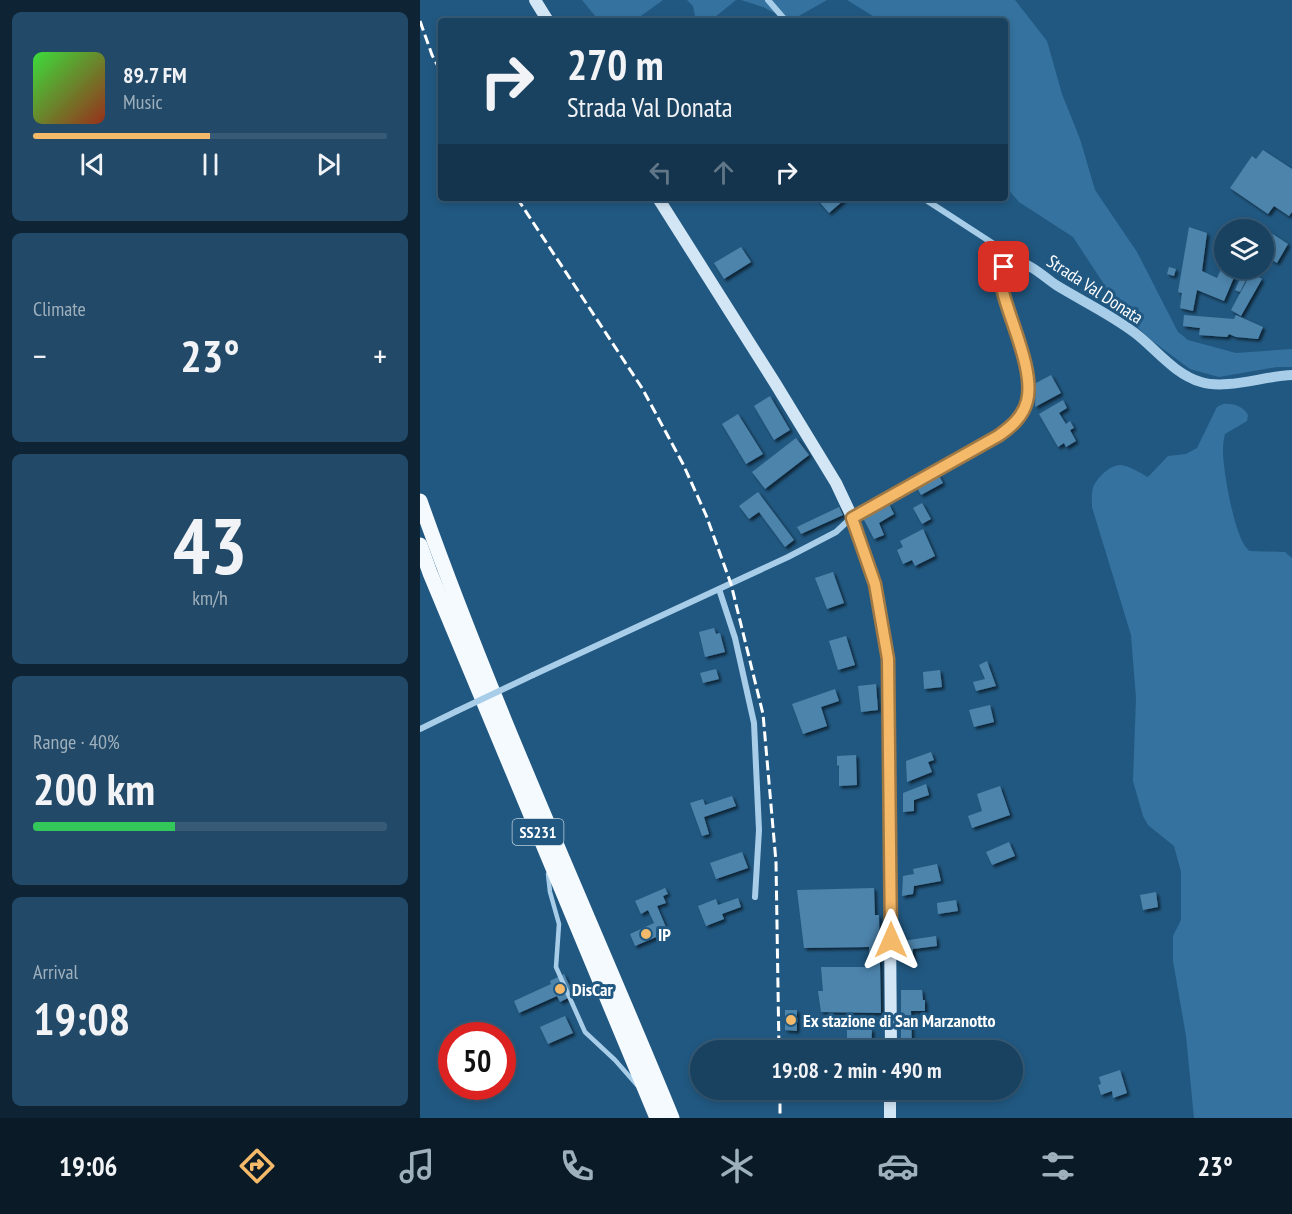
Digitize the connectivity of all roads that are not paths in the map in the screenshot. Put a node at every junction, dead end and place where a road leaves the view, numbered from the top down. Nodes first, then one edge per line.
1 (535, 0) edge
2 (768, 0) edge
3 (546, 18) edge
4 (783, 18) edge
5 (660, 201) edge
6 (928, 201) edge
7 (1012, 261) junction
8 (1292, 375) edge
9 (420, 501) edge
10 (852, 518) junction
11 (420, 545) edge
12 (719, 589) junction
13 (420, 729) edge
14 (545, 850) junction
15 (755, 897) dead end
16 (803, 1020) dead end
17 (891, 1021) junction
18 (891, 1040) edge
19 (890, 1100) edge
20 (651, 1101) junction
21 (657, 1118) edge
22 (672, 1118) edge
23 (890, 1118) edge

1 - 3 main road
2 - 4 street
5 - 10 main road
6 - 7 street
7 - 8 street, Strada Val Donata
7 - 10 street
9 - 22 highway, SS231
10 - 12 street
10 - 17 main road
11 - 14 highway, SS231
12 - 13 street, bridge
12 - 15 street
14 - 20 highway, SS231
14 - 20 lane
16 - 17 lane
17 - 18 main road
19 - 23 main road
20 - 21 highway, SS231

